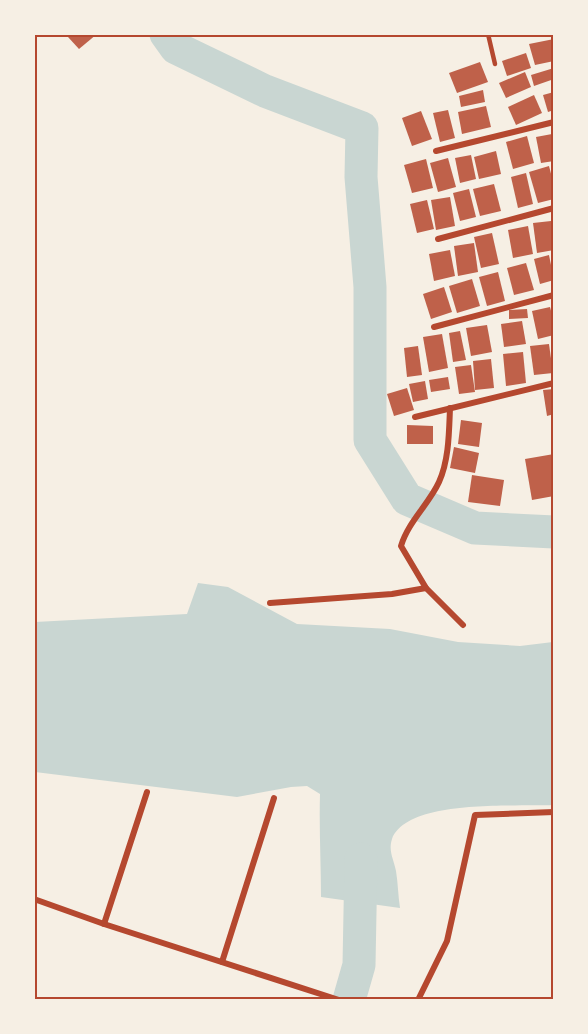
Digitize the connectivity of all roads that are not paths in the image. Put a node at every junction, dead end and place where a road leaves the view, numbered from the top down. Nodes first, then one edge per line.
1 (488, 34) edge
2 (495, 64) dead end
3 (554, 122) edge
4 (436, 151) dead end
5 (554, 208) edge
6 (438, 239) dead end
7 (554, 295) edge
8 (434, 327) dead end
9 (554, 383) edge
10 (450, 408) junction
11 (415, 417) dead end
12 (426, 588) junction
13 (270, 603) dead end
14 (463, 625) dead end
15 (147, 792) dead end
16 (274, 798) dead end
17 (554, 812) edge
18 (34, 899) edge
19 (104, 924) junction
20 (222, 962) junction
21 (339, 999) edge
22 (418, 999) edge

1 - 2 lane
3 - 4 street
5 - 6 street
7 - 8 street
9 - 10 street
10 - 11 street
10 - 12 street
12 - 13 street
12 - 14 street
15 - 19 street
16 - 20 street
17 - 22 street
18 - 19 street
19 - 20 street
20 - 21 street

